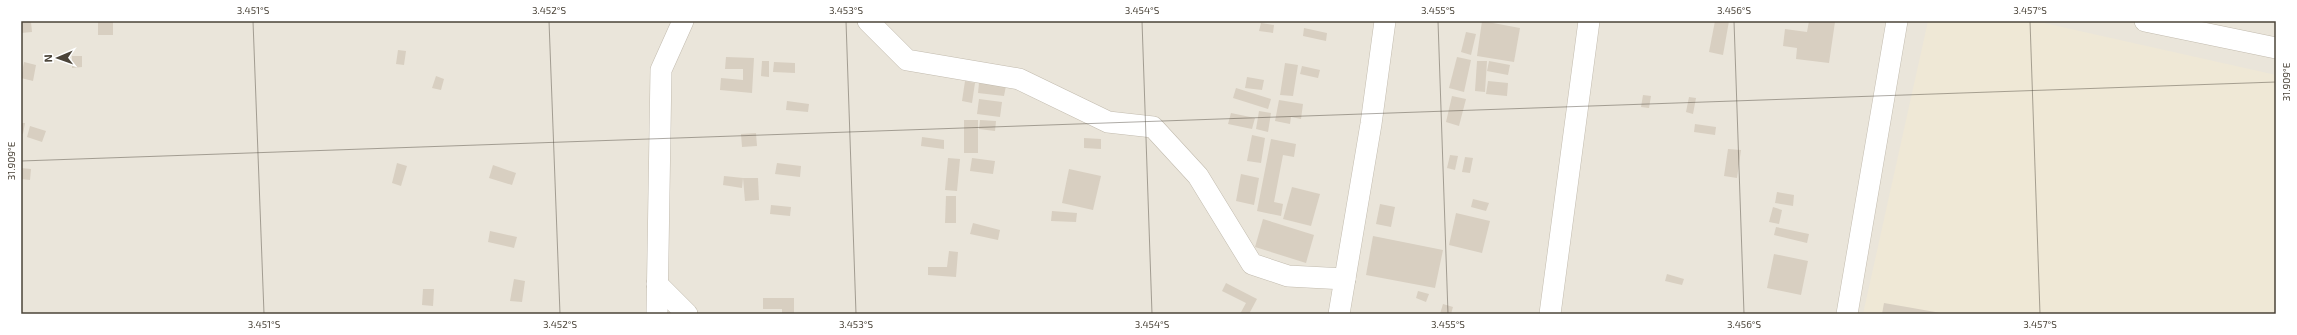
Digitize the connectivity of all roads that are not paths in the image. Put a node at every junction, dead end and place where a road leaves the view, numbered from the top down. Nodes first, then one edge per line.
1 (683, 21) edge
2 (868, 21) edge
3 (1385, 21) edge
4 (1589, 21) edge
5 (1897, 21) edge
6 (2145, 21) edge
7 (2276, 48) edge
8 (1345, 279) junction
9 (657, 284) junction
10 (657, 314) edge
11 (687, 314) edge
12 (1339, 314) edge
13 (1550, 314) edge
14 (1847, 314) edge

1 - 9 street
2 - 8 street
3 - 8 street
4 - 13 street
5 - 14 street
6 - 7 street
8 - 12 street
9 - 10 street
9 - 11 street

